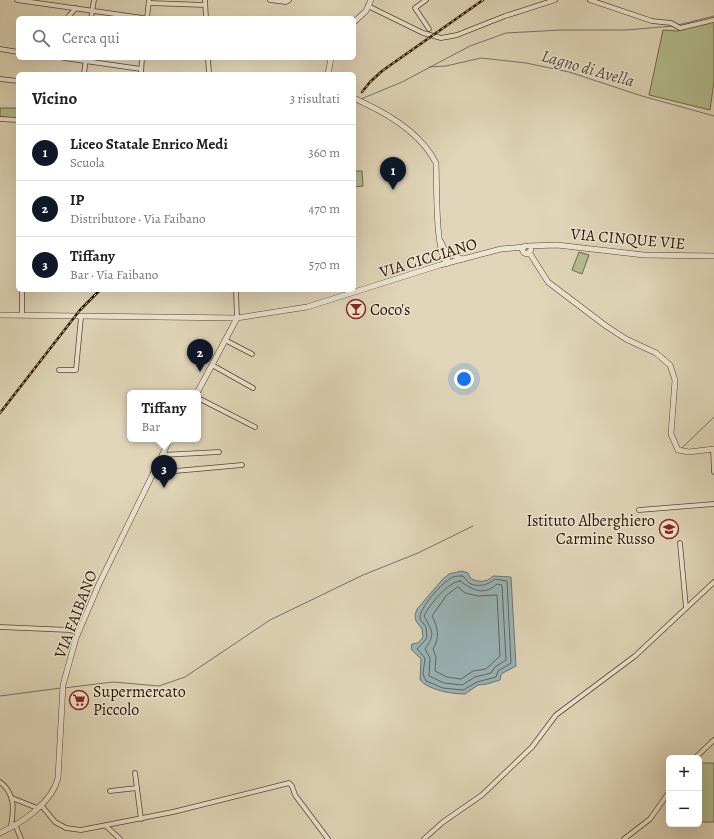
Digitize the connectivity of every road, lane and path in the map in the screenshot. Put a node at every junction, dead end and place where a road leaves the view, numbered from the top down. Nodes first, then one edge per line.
1 (17, 0) edge
2 (94, 0) edge
3 (205, 0) edge
4 (270, 0) edge
5 (289, 0) edge
6 (370, 0) edge
7 (426, 0) edge
8 (555, 0) edge
9 (590, 0) edge
10 (149, 1) edge
11 (205, 5) junction
12 (368, 6) junction
13 (76, 8) junction
14 (92, 11) junction
15 (68, 16) edge
16 (91, 16) edge
17 (128, 16) edge
18 (147, 16) edge
19 (206, 16) edge
20 (356, 20) edge
21 (714, 20) edge
22 (428, 29) dead end
23 (0, 49) edge
24 (16, 52) edge
25 (86, 60) edge
26 (92, 60) edge
27 (142, 60) edge
28 (208, 60) edge
29 (331, 60) edge
30 (141, 69) joint
31 (84, 72) edge
32 (209, 72) edge
33 (328, 72) edge
34 (0, 79) edge
35 (16, 81) edge
36 (356, 99) edge
37 (0, 119) edge
38 (16, 120) edge
39 (527, 250) junction
40 (443, 252) junction
41 (714, 256) edge
42 (465, 260) junction
43 (447, 264) junction
44 (440, 265) junction
45 (22, 292) edge
46 (236, 292) edge
47 (355, 292) edge
48 (356, 292) edge
49 (0, 315) edge
50 (22, 315) junction
51 (81, 317) junction
52 (238, 318) junction
53 (225, 340) junction
54 (252, 354) dead end
55 (212, 365) junction
56 (59, 370) dead end
57 (253, 388) dead end
58 (199, 390) edge
59 (201, 400) edge
60 (255, 427) dead end
61 (168, 442) edge
62 (713, 449) edge
63 (219, 452) dead end
64 (162, 455) junction
65 (242, 465) dead end
66 (714, 472) edge
67 (153, 473) junction
68 (714, 504) edge
69 (639, 510) dead end
70 (680, 543) dead end
71 (714, 582) edge
72 (686, 608) junction
73 (0, 627) edge
74 (78, 633) junction
75 (714, 740) edge
76 (698, 755) edge
77 (135, 774) dead end
78 (0, 782) edge
79 (137, 788) junction
80 (110, 791) dead end
81 (666, 796) edge
82 (12, 798) junction
83 (39, 807) junction
84 (141, 819) junction
85 (13, 825) junction
86 (106, 826) junction
87 (0, 832) edge
88 (21, 839) edge
89 (120, 839) edge
90 (328, 839) edge
91 (424, 839) edge
92 (624, 839) edge

1 - 13 street
2 - 14 street
3 - 11 street
4 - 5 street
6 - 12 street
7 - 22 street
8 - 12 street
9 - 21 street
10 - 11 street
10 - 18 street
11 - 19 street
12 - 20 street
13 - 14 street
13 - 15 street
14 - 16 street
14 - 17 street
23 - 24 street
25 - 31 street
26 - 30 street
27 - 30 street
28 - 32 street
29 - 33 street
34 - 35 street
36 - 40 street, bridge
37 - 38 street
39 - 41 street, VIA CINQUE VIE
39 - 42 street, VIA CICCIANO
39 - 62 street
40 - 42 street
40 - 43 street
40 - 44 street
42 - 43 street, VIA CICCIANO
43 - 44 street, VIA CICCIANO
44 - 48 street, VIA CICCIANO
45 - 50 street
46 - 52 street
47 - 52 street, VIA CICCIANO
49 - 50 street, VIA CICCIANO
50 - 51 street, VIA CICCIANO
51 - 52 street, VIA CICCIANO
51 - 56 street
52 - 53 street
53 - 54 street
53 - 55 street
55 - 57 street
55 - 58 street
59 - 60 street
61 - 64 street, VIA FAIBANO
62 - 66 street
63 - 64 street
64 - 67 street, VIA FAIBANO
65 - 67 street
67 - 74 street, VIA FAIBANO
68 - 69 street
70 - 72 street
71 - 72 street
72 - 91 street
73 - 74 street
74 - 83 street, VIA FAIBANO
75 - 76 street
77 - 79 street
78 - 82 street
79 - 80 street
79 - 84 street
81 - 92 street
82 - 83 street
82 - 85 street
83 - 85 street, VIA FAIBANO
83 - 86 street
84 - 86 street
84 - 90 street
85 - 87 street, VIA FAIBANO
85 - 88 street
86 - 89 street

